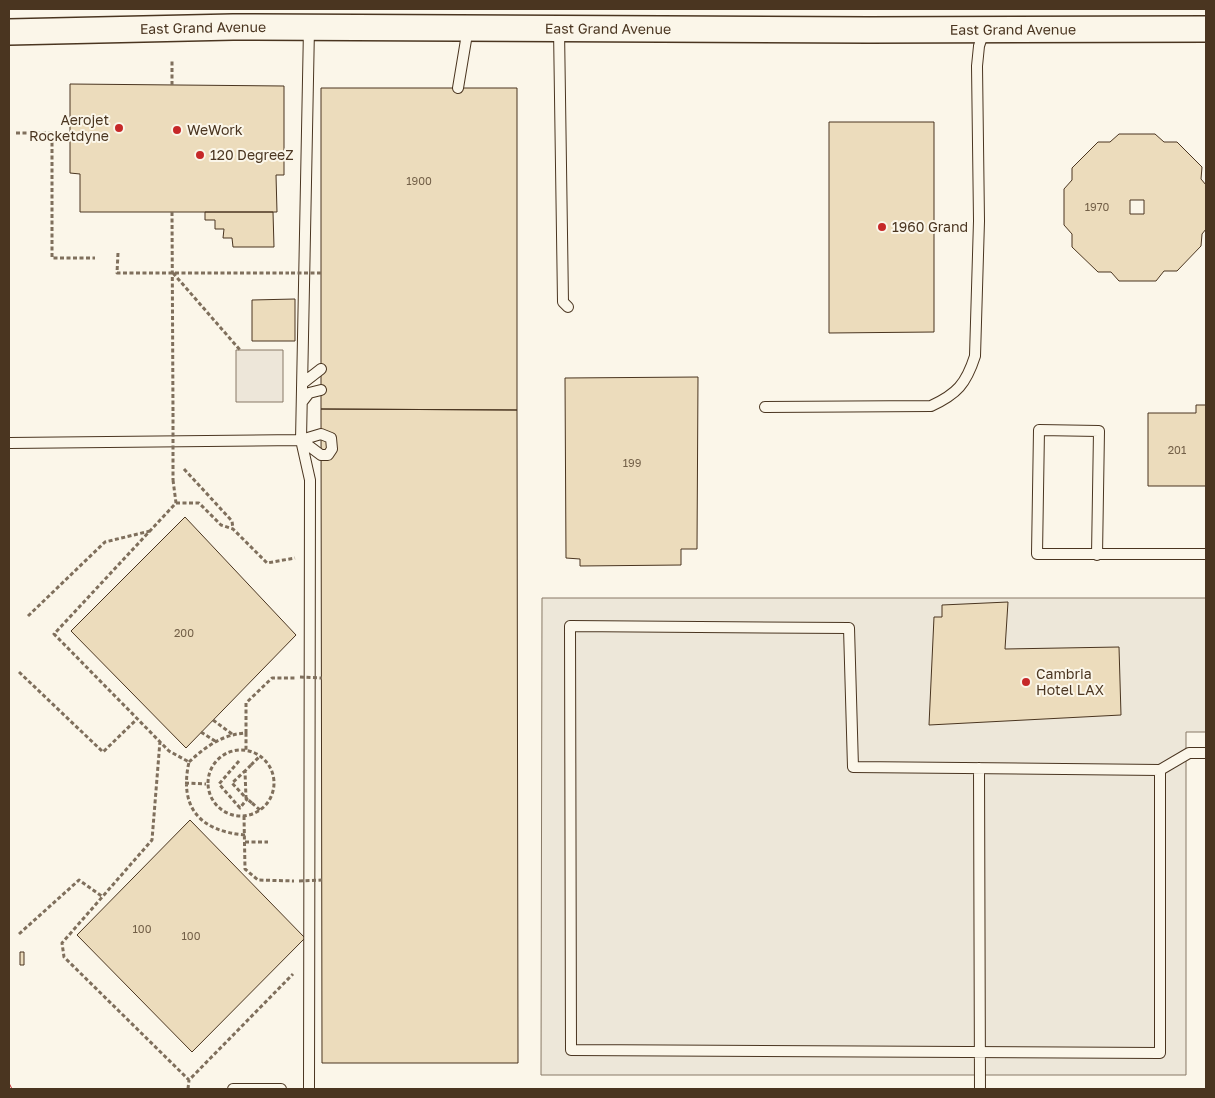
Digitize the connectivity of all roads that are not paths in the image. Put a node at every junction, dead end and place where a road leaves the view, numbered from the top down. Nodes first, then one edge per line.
1 (468, 18) edge
2 (984, 19) edge
3 (309, 28) junction
4 (559, 29) junction
5 (1206, 29) edge
6 (9, 32) edge
7 (458, 88) dead end
8 (568, 307) dead end
9 (321, 369) dead end
10 (303, 383) junction
11 (321, 390) dead end
12 (302, 402) junction
13 (765, 408) dead end
14 (302, 440) junction
15 (9, 443) edge
16 (1206, 554) edge
17 (1097, 555) junction
18 (1206, 753) edge
19 (979, 768) junction
20 (1160, 770) junction
21 (980, 1052) junction
22 (233, 1089) edge
23 (281, 1089) edge
24 (309, 1089) edge
25 (980, 1089) edge

1 - 3 street, East Grand Avenue
1 - 4 street, East Grand Avenue
1 - 7 lane
2 - 4 street, East Grand Avenue
2 - 5 street, East Grand Avenue
2 - 13 lane
3 - 6 street, East Grand Avenue
3 - 10 lane
4 - 8 lane
9 - 10 lane
10 - 12 lane
11 - 12 lane
12 - 14 lane
14 - 15 lane
14 - 24 lane
16 - 17 lane
17 - 17 lane
18 - 20 lane
19 - 20 lane
19 - 21 lane
19 - 21 lane
20 - 21 lane
21 - 25 lane
22 - 23 lane

